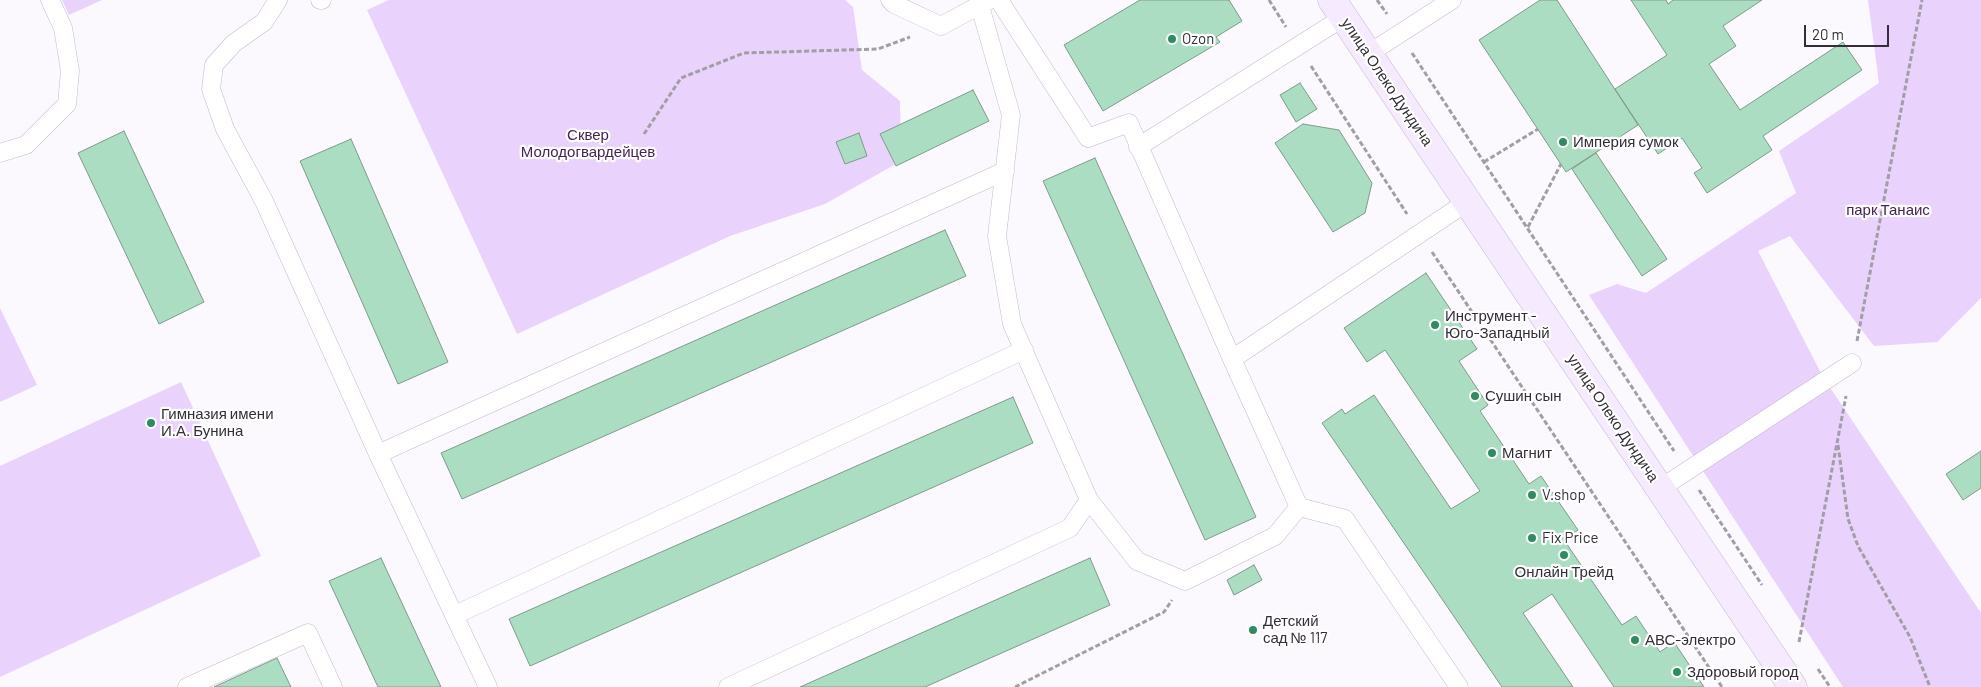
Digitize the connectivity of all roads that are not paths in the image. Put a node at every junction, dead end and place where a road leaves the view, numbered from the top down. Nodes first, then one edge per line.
1 (50, 0) edge
2 (278, 0) edge
3 (890, 0) edge
4 (999, 0) edge
5 (1452, 0) edge
6 (985, 3) edge
7 (1338, 9) edge
8 (1368, 54) junction
9 (1138, 147) junction
10 (0, 154) edge
11 (1005, 171) junction
12 (1467, 202) junction
13 (1024, 350) junction
14 (1232, 359) junction
15 (1852, 363) road end
16 (378, 454) junction
17 (1661, 488) junction
18 (1088, 500) junction
19 (1299, 507) junction
20 (455, 615) junction
21 (187, 687) edge
22 (333, 687) edge
23 (488, 687) edge
24 (728, 687) edge
25 (1459, 687) edge
26 (1793, 687) edge

1 - 10 lane
2 - 16 lane
3 - 6 lane
4 - 9 lane
5 - 8 lane
6 - 11 lane
7 - 8 street, улица Олеко Дундича
7 - 9 lane
8 - 12 street, улица Олеко Дундича
9 - 14 lane
11 - 13 lane
11 - 16 lane
12 - 14 lane
12 - 17 street, улица Олеко Дундича
13 - 18 lane
13 - 20 lane
14 - 19 lane
15 - 17 lane
16 - 20 lane
17 - 26 street, улица Олеко Дундича
18 - 19 lane
18 - 24 lane
19 - 25 lane
20 - 23 lane
21 - 22 lane

